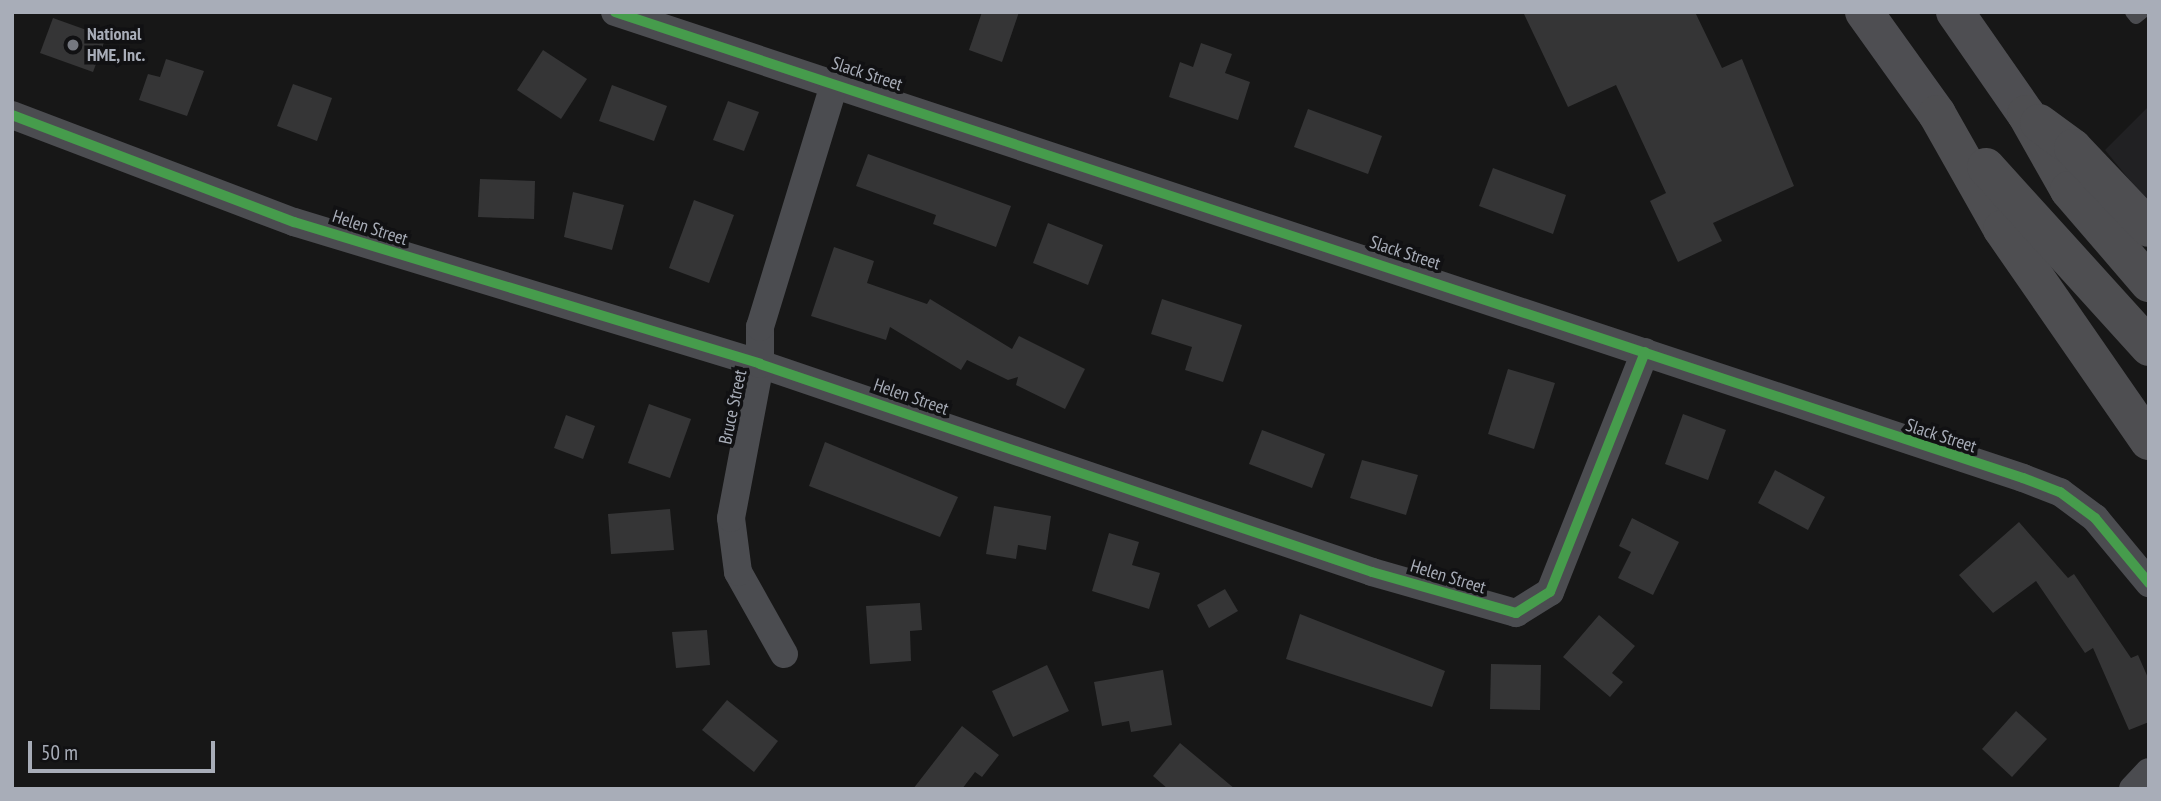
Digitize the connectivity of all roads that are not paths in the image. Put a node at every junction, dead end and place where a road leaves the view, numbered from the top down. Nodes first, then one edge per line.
1 (615, 12) edge
2 (1864, 12) edge
3 (1955, 12) edge
4 (2132, 12) edge
5 (2142, 12) edge
6 (835, 82) junction
7 (1937, 114) junction
8 (2026, 114) junction
9 (12, 115) edge
10 (2149, 228) edge
11 (2149, 283) edge
12 (2149, 347) edge
13 (1645, 352) junction
14 (761, 364) junction
15 (2149, 440) edge
16 (2149, 583) edge
17 (784, 654) dead end
18 (2149, 772) edge
19 (2133, 789) edge

1 - 6 street, Slack Street
2 - 7 highway
3 - 8 highway
4 - 5 lane
6 - 13 street, Slack Street
6 - 14 street, Bruce Street
7 - 12 highway
7 - 15 highway
8 - 10 highway
8 - 11 highway
9 - 14 street, Helen Street
13 - 14 street, Helen Street
13 - 16 street, Slack Street
14 - 17 street, Bruce Street
18 - 19 street

